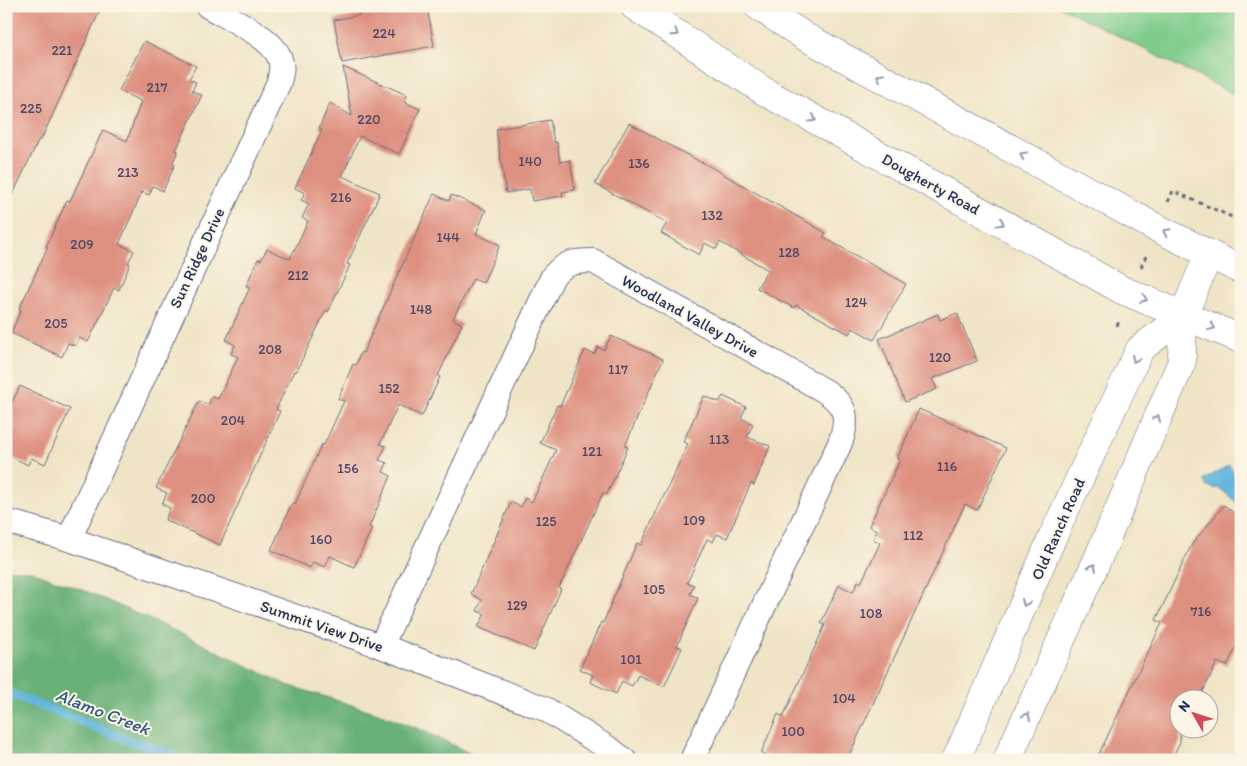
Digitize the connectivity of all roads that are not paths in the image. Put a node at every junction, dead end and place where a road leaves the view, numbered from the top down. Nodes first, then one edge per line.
1 (208, 6) edge
2 (634, 6) edge
3 (758, 6) edge
4 (1209, 254) junction
5 (1241, 270) edge
6 (1183, 316) junction
7 (1241, 339) edge
8 (6, 521) edge
9 (68, 539) junction
10 (381, 646) junction
11 (624, 760) edge
12 (692, 760) edge
13 (956, 760) edge
14 (1007, 760) edge

1 - 9 street, Sun Ridge Drive
2 -> 6 main road, Dougherty Road
4 -> 3 main road
4 - 5 main road
4 - 6 main road, Old Ranch Road
6 -> 7 main road, Dougherty Road
6 -> 13 main road, Old Ranch Road
14 -> 6 main road, Old Ranch Road
8 - 9 street, Summit View Drive
9 - 10 street, Summit View Drive
10 - 11 street, Summit View Drive
10 - 12 street, Woodland Valley Drive

